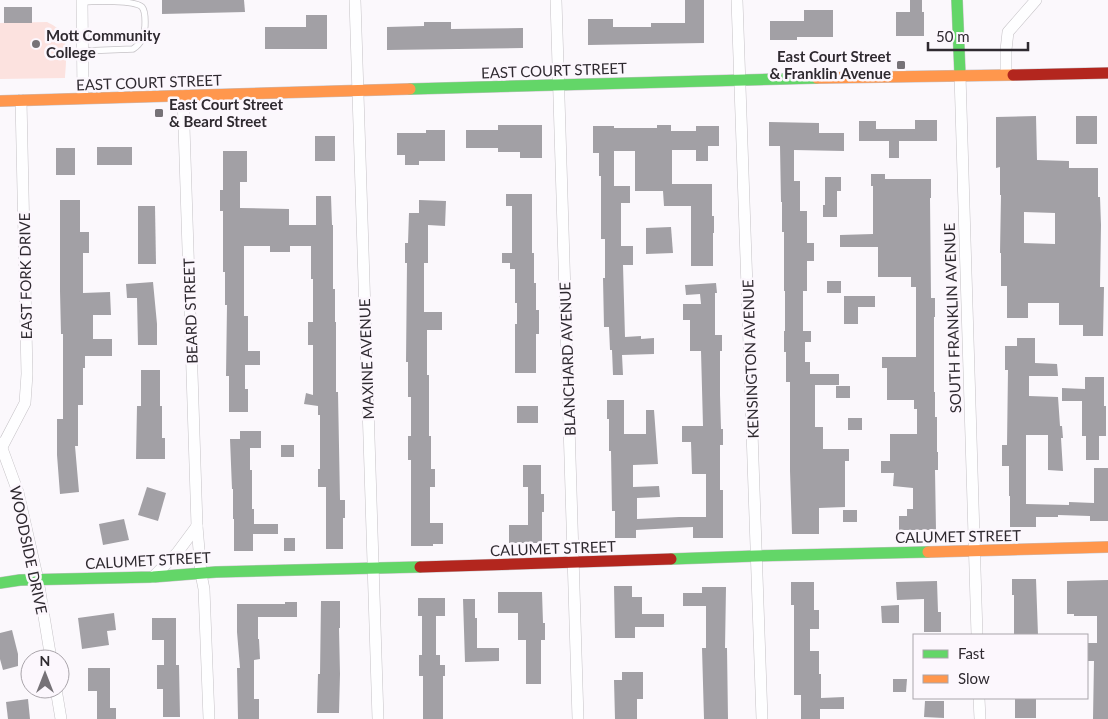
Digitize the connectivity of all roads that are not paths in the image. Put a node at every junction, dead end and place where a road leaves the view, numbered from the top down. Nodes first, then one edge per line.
1 (355, 0) edge
2 (556, 0) edge
3 (738, 0) edge
4 (957, 0) edge
5 (1036, 0) edge
6 (82, 1) edge
7 (82, 51) junction
8 (1108, 73) edge
9 (1006, 74) junction
10 (960, 75) junction
11 (740, 79) junction
12 (558, 85) junction
13 (358, 90) junction
14 (182, 96) junction
15 (83, 98) junction
16 (21, 100) junction
17 (0, 101) edge
18 (1, 445) edge
19 (197, 526) junction
20 (1108, 547) edge
21 (974, 551) junction
22 (756, 556) junction
23 (574, 563) junction
24 (373, 568) junction
25 (200, 574) junction
26 (153, 577) junction
27 (38, 580) junction
28 (0, 583) edge
29 (977, 634) edge
30 (49, 649) edge
31 (58, 699) edge
32 (979, 699) edge
33 (62, 719) edge
34 (209, 719) edge
35 (378, 719) edge
36 (578, 719) edge
37 (762, 719) edge
38 (980, 719) edge

1 - 13 street, MAXINE AVENUE
2 - 12 street, BLANCHARD AVENUE
3 - 11 street, KENSINGTON AVENUE
4 - 10 street, SOUTH FRANKLIN AVENUE
5 - 9 street
6 - 7 street
6 - 7 lane
7 - 15 street
8 - 9 street, EAST COURT STREET
9 - 10 street, EAST COURT STREET
10 - 11 street, EAST COURT STREET
10 - 21 street, SOUTH FRANKLIN AVENUE
11 - 12 street, EAST COURT STREET
11 - 22 street, KENSINGTON AVENUE
12 - 13 street, EAST COURT STREET
12 - 23 street, BLANCHARD AVENUE
13 - 14 street, EAST COURT STREET
13 - 24 street, MAXINE AVENUE
14 - 15 street, EAST COURT STREET
14 - 19 street, BEARD STREET
15 - 16 street, EAST COURT STREET
16 - 17 street, EAST COURT STREET
16 - 18 street, EAST FORK DRIVE
18 - 27 street, WOODSIDE DRIVE
19 - 25 street, BEARD STREET
19 - 26 street
20 - 21 street, CALUMET STREET
21 - 22 street, CALUMET STREET
21 - 29 street, SOUTH FRANKLIN AVENUE
22 - 23 street, CALUMET STREET
22 - 37 street, KENSINGTON AVENUE
23 - 24 street, CALUMET STREET
23 - 36 street, BLANCHARD AVENUE
24 - 25 street, CALUMET STREET
24 - 35 street, MAXINE AVENUE
25 - 26 street, CALUMET STREET
25 - 34 street, BEARD STREET
26 - 27 street, CALUMET STREET
27 - 28 street, CALUMET STREET
27 - 30 street, WOODSIDE DRIVE
31 - 33 street
32 - 38 street

